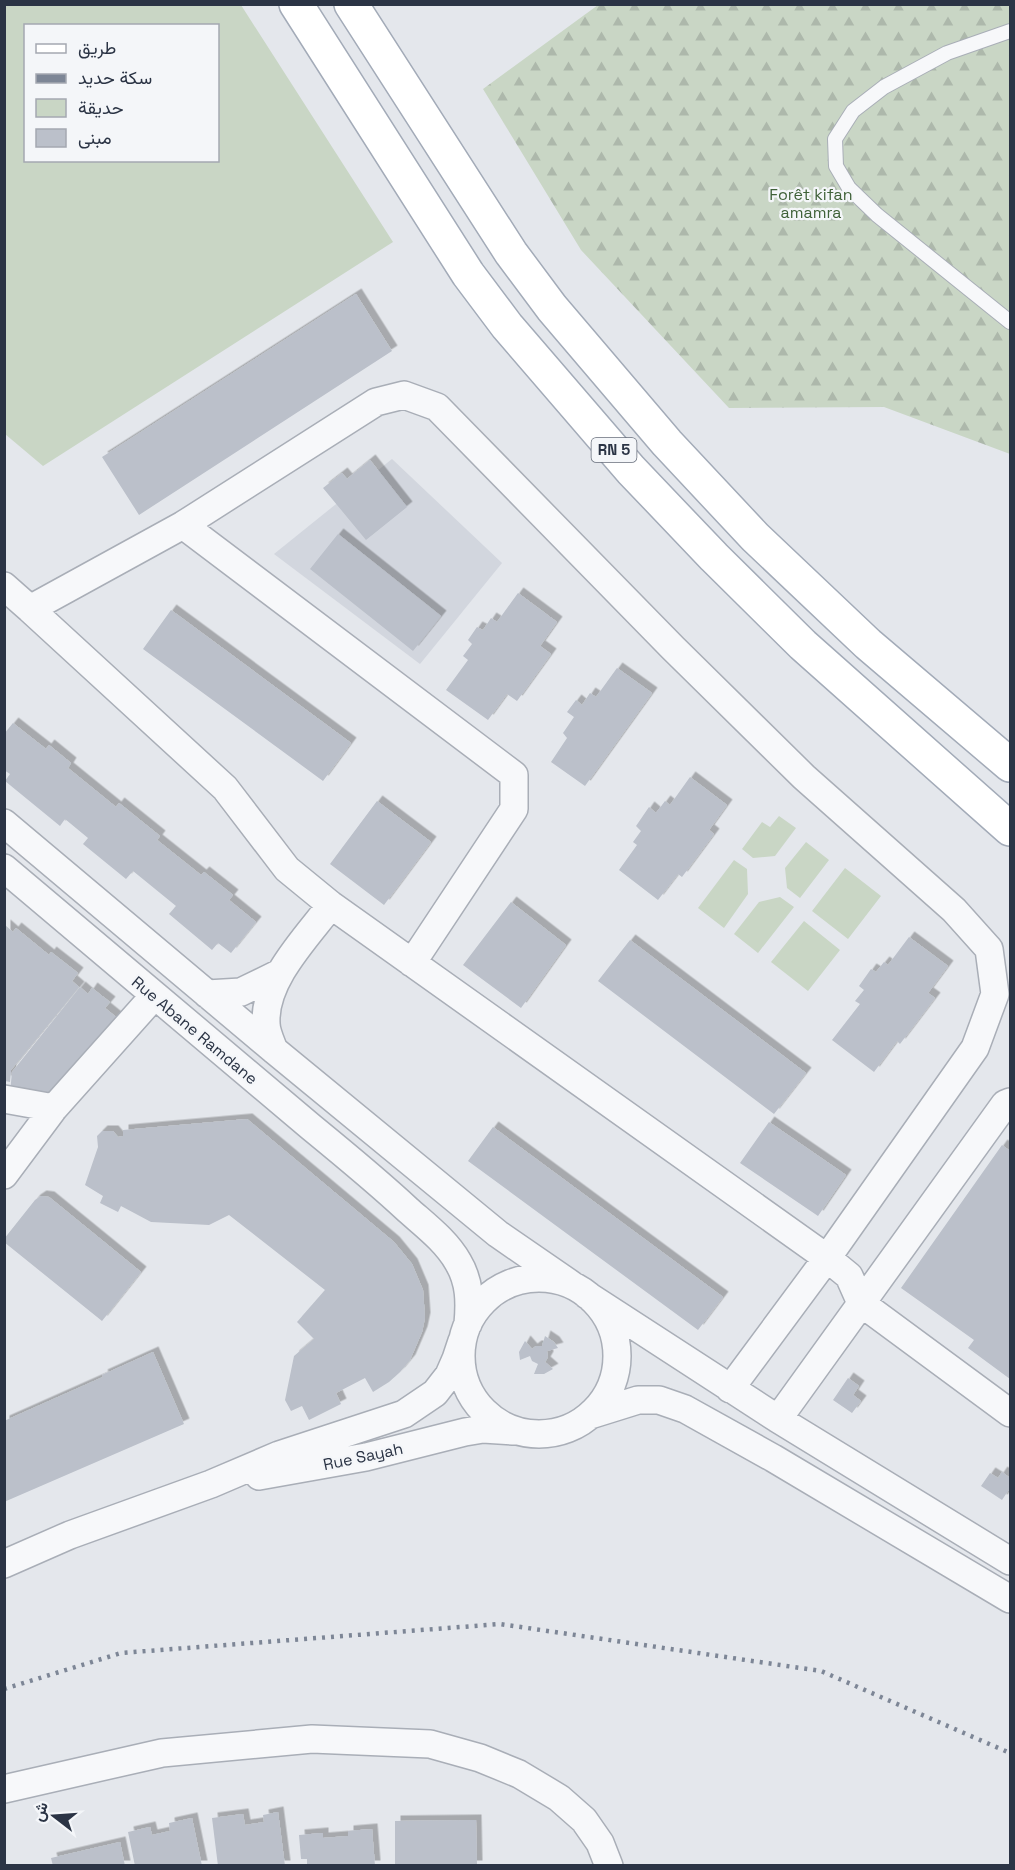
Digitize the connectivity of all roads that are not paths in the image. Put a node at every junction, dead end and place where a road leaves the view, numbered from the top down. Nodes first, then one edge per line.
1 (296, 4) edge
2 (351, 4) edge
3 (1011, 31) edge
4 (1011, 322) edge
5 (183, 525) junction
6 (4, 586) edge
7 (30, 609) junction
8 (1011, 765) edge
9 (4, 824) edge
10 (1011, 829) edge
11 (4, 868) edge
12 (331, 905) junction
13 (412, 963) junction
14 (278, 974) junction
15 (207, 994) junction
16 (154, 996) junction
17 (274, 1050) junction
18 (4, 1099) edge
19 (1011, 1102) edge
20 (54, 1108) junction
21 (4, 1175) edge
22 (827, 1258) junction
23 (580, 1290) junction
24 (861, 1303) junction
25 (465, 1332) junction
26 (730, 1389) junction
27 (1011, 1413) edge
28 (590, 1415) junction
29 (778, 1419) junction
30 (515, 1431) junction
31 (211, 1484) junction
32 (1011, 1561) edge
33 (4, 1564) edge
34 (1011, 1599) edge
35 (4, 1790) edge
36 (609, 1866) edge

1 - 10 main road, RN 5
2 - 8 main road, RN 5
3 - 4 lane
5 - 7 street
5 - 13 street
5 - 22 street
6 - 7 street
7 - 12 street
9 - 15 street
11 - 16 street, Rue Abane Ramdane
12 - 13 street
12 - 14 street
13 - 22 street
14 - 15 street
14 - 17 street
15 - 17 street
16 - 20 street
16 - 25 street, Rue Abane Ramdane
17 - 23 street
18 - 20 street
19 - 24 street
20 - 21 street
22 - 24 street
22 - 26 street
23 - 25 street
23 - 26 street
23 - 28 street
24 - 27 street
24 - 29 street
25 - 30 street
25 - 31 street, Rue Sayah
26 - 29 street
28 - 30 street
28 - 34 street
29 - 32 street
30 - 31 street, Rue Sayah
31 - 33 street, Rue Sayah
35 - 36 street

